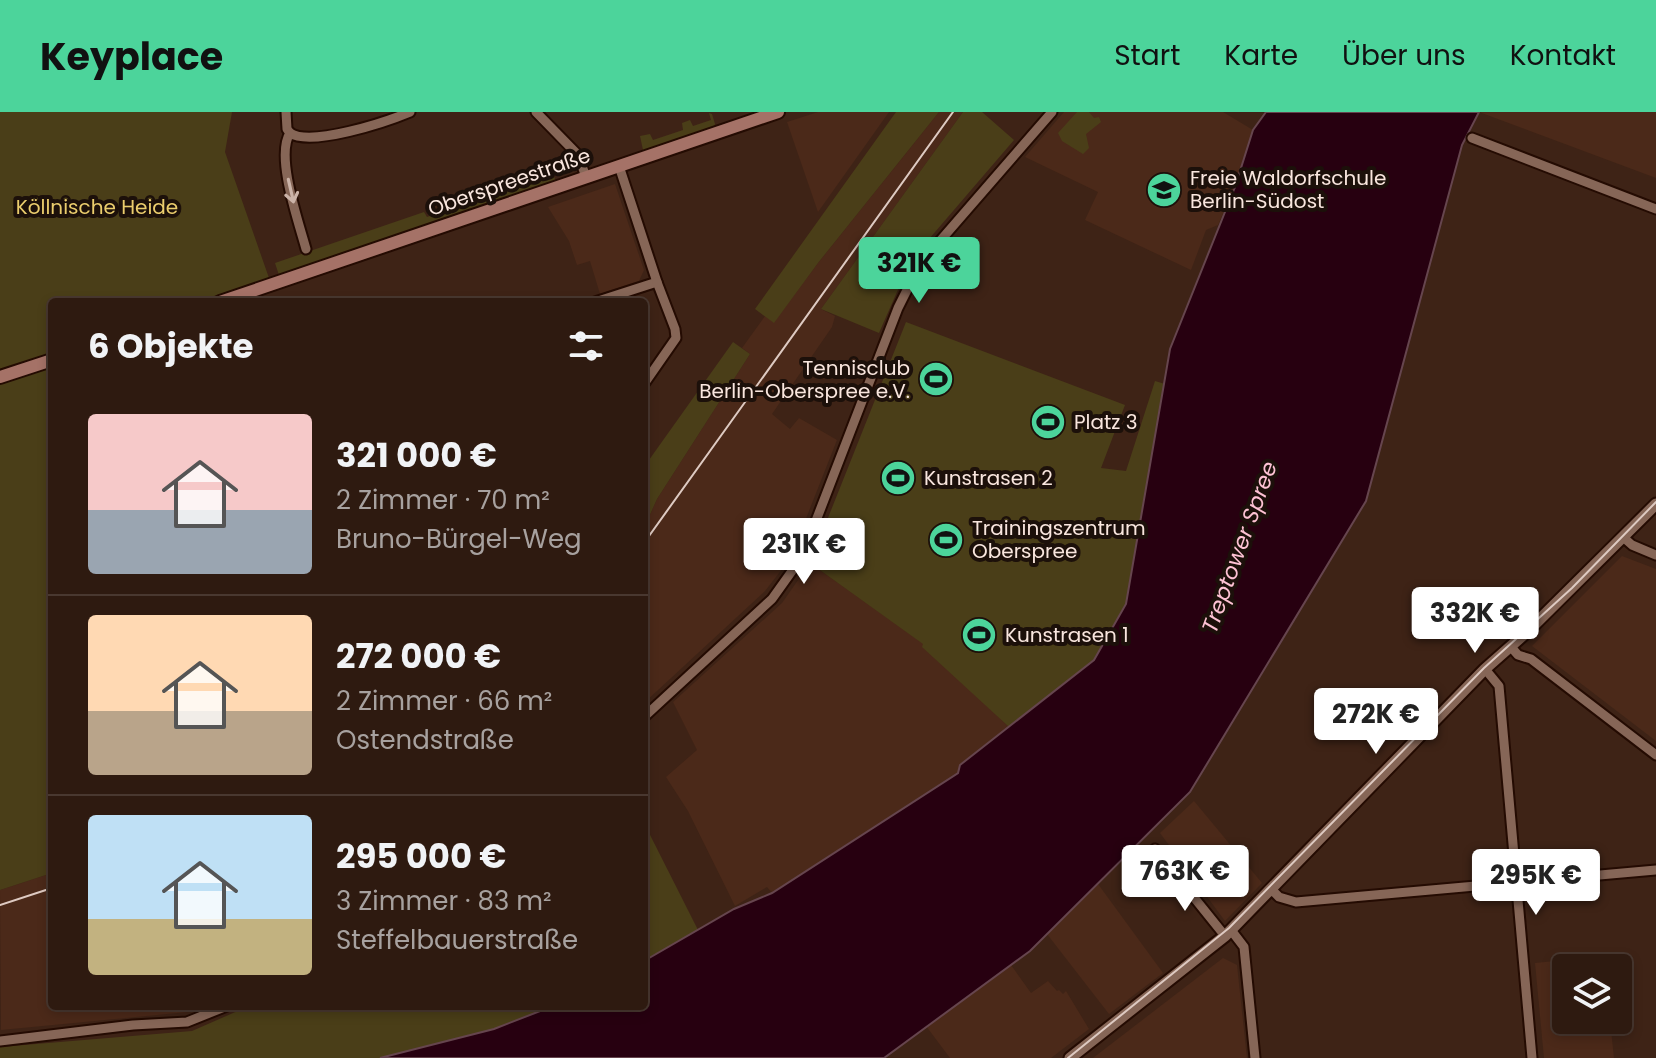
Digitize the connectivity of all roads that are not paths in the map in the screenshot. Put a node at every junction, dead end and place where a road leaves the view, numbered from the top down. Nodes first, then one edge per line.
1 (286, 112) edge
2 (410, 112) edge
3 (536, 112) edge
4 (778, 112) edge
5 (1052, 112) edge
6 (290, 133) junction
7 (1472, 138) dead end
8 (619, 166) junction
9 (586, 177) junction
10 (1656, 209) edge
11 (306, 249) dead end
12 (657, 282) junction
13 (254, 296) edge
14 (607, 298) edge
15 (48, 361) edge
16 (0, 377) edge
17 (648, 378) edge
18 (1656, 504) edge
19 (1623, 537) junction
20 (1656, 555) edge
21 (1511, 647) junction
22 (1485, 669) junction
23 (648, 713) edge
24 (1656, 755) edge
25 (1155, 849) dead end
26 (1656, 870) edge
27 (1517, 882) junction
28 (1271, 889) junction
29 (1228, 933) junction
30 (217, 1010) edge
31 (0, 1041) edge
32 (1070, 1058) edge
33 (1255, 1058) edge
34 (1532, 1058) edge

1 - 6 street
2 - 6 street
3 - 9 street
4 - 8 main road, Oberspreestraße
5 - 23 street
6 -> 11 street
7 - 10 street
8 - 9 main road, Oberspreestraße
8 - 12 street
9 - 13 main road, Oberspreestraße
12 - 14 street
12 - 17 street
15 - 16 main road
18 - 19 street
19 - 20 street
19 - 21 street
21 - 22 street
21 - 24 street
22 - 27 street
22 - 28 street
25 - 29 street
26 - 27 street
27 - 28 street
27 - 34 street
28 - 29 street
29 - 32 street
29 - 33 street
30 - 31 street

